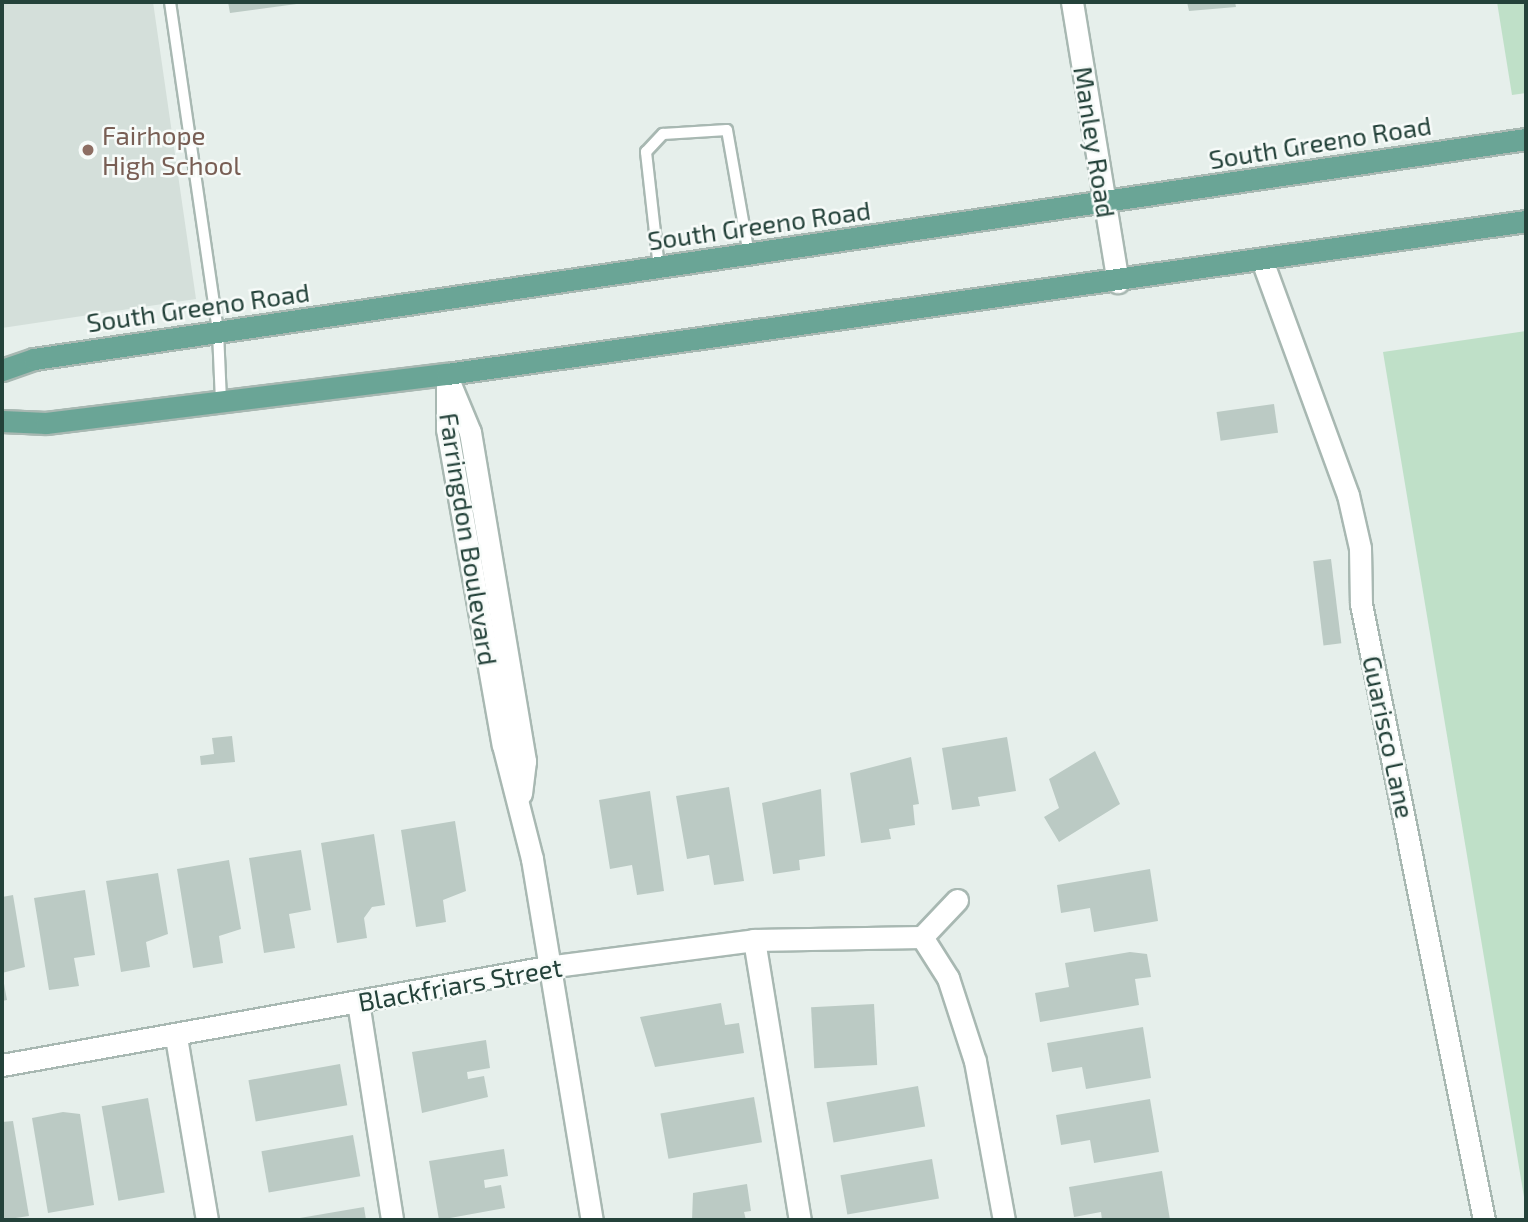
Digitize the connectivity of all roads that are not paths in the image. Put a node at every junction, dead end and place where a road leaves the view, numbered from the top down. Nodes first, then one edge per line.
1 (170, 2) edge
2 (1072, 2) edge
3 (1526, 139) edge
4 (1105, 203) junction
5 (1526, 221) edge
6 (749, 255) junction
7 (1263, 263) junction
8 (659, 268) junction
9 (1118, 282) junction
10 (218, 332) junction
11 (2, 370) edge
12 (447, 374) junction
13 (221, 402) junction
14 (2, 422) edge
15 (957, 900) dead end
16 (922, 937) junction
17 (754, 940) junction
18 (547, 967) junction
19 (358, 1002) junction
20 (177, 1037) junction
21 (2, 1065) edge
22 (207, 1220) edge
23 (392, 1220) edge
24 (592, 1220) edge
25 (800, 1220) edge
26 (1004, 1220) edge
27 (1484, 1220) edge

1 - 10 lane
2 - 4 street, Manley Road
3 - 4 main road, South Greeno Road
4 - 6 main road, South Greeno Road
4 - 9 street, Manley Road
5 - 7 main road
6 - 8 main road, South Greeno Road
6 - 8 lane
7 - 9 main road
7 - 27 street, Guarisco Lane
8 - 10 main road, South Greeno Road
9 - 12 main road
10 - 11 main road, South Greeno Road
10 - 13 lane
12 - 13 main road
12 - 18 street, Farringdon Boulevard
13 - 14 main road
15 - 16 street
16 - 17 street, Blackfriars Street
16 - 26 street
17 - 18 street, Blackfriars Street
17 - 25 street
18 - 19 street, Blackfriars Street
18 - 24 street, Farringdon Boulevard
19 - 20 street, Blackfriars Street
19 - 23 street
20 - 21 street, Blackfriars Street
20 - 22 street

